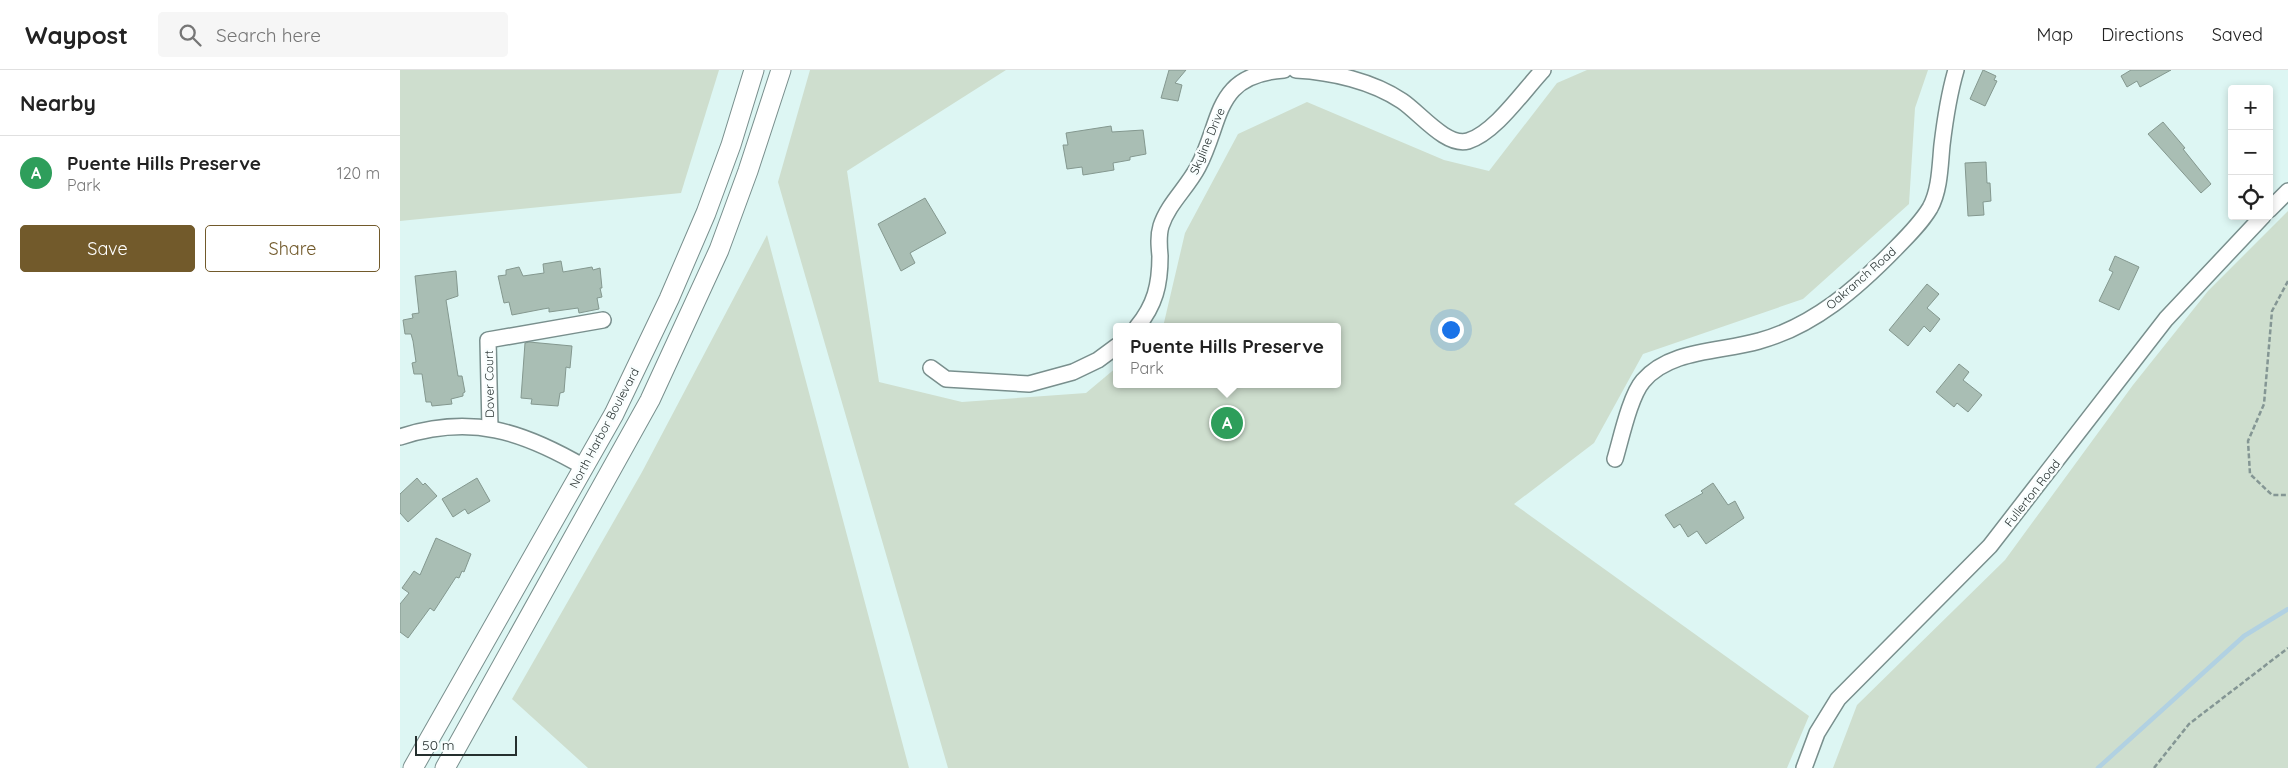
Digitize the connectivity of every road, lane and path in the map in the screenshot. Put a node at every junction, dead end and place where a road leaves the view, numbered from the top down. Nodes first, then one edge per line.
1 (754, 70) edge
2 (781, 70) edge
3 (1284, 70) edge
4 (1296, 70) edge
5 (1543, 70) edge
6 (1956, 70) edge
7 (2288, 191) edge
8 (2273, 206) edge
9 (2259, 220) edge
10 (2288, 282) edge
11 (603, 320) dead end
12 (1140, 323) edge
13 (1113, 349) edge
14 (931, 368) dead end
15 (490, 428) junction
16 (400, 436) edge
17 (1615, 459) dead end
18 (584, 467) junction
19 (2288, 495) edge
20 (562, 559) junction
21 (2288, 648) edge
22 (414, 768) edge
23 (445, 768) edge
24 (1804, 768) edge
25 (2154, 768) edge

1 - 18 main road, North Harbor Boulevard
2 - 20 main road, North Harbor Boulevard
3 - 12 street, Skyline Drive
4 - 5 street
6 - 17 street, Oakranch Road
7 - 8 street
9 - 24 street, Fullerton Road
10 - 19 path
11 - 15 street, Dover Court
13 - 14 street
15 - 16 street
15 - 18 street
18 - 20 main road
18 - 22 main road, North Harbor Boulevard
20 - 23 main road, North Harbor Boulevard
21 - 25 path

